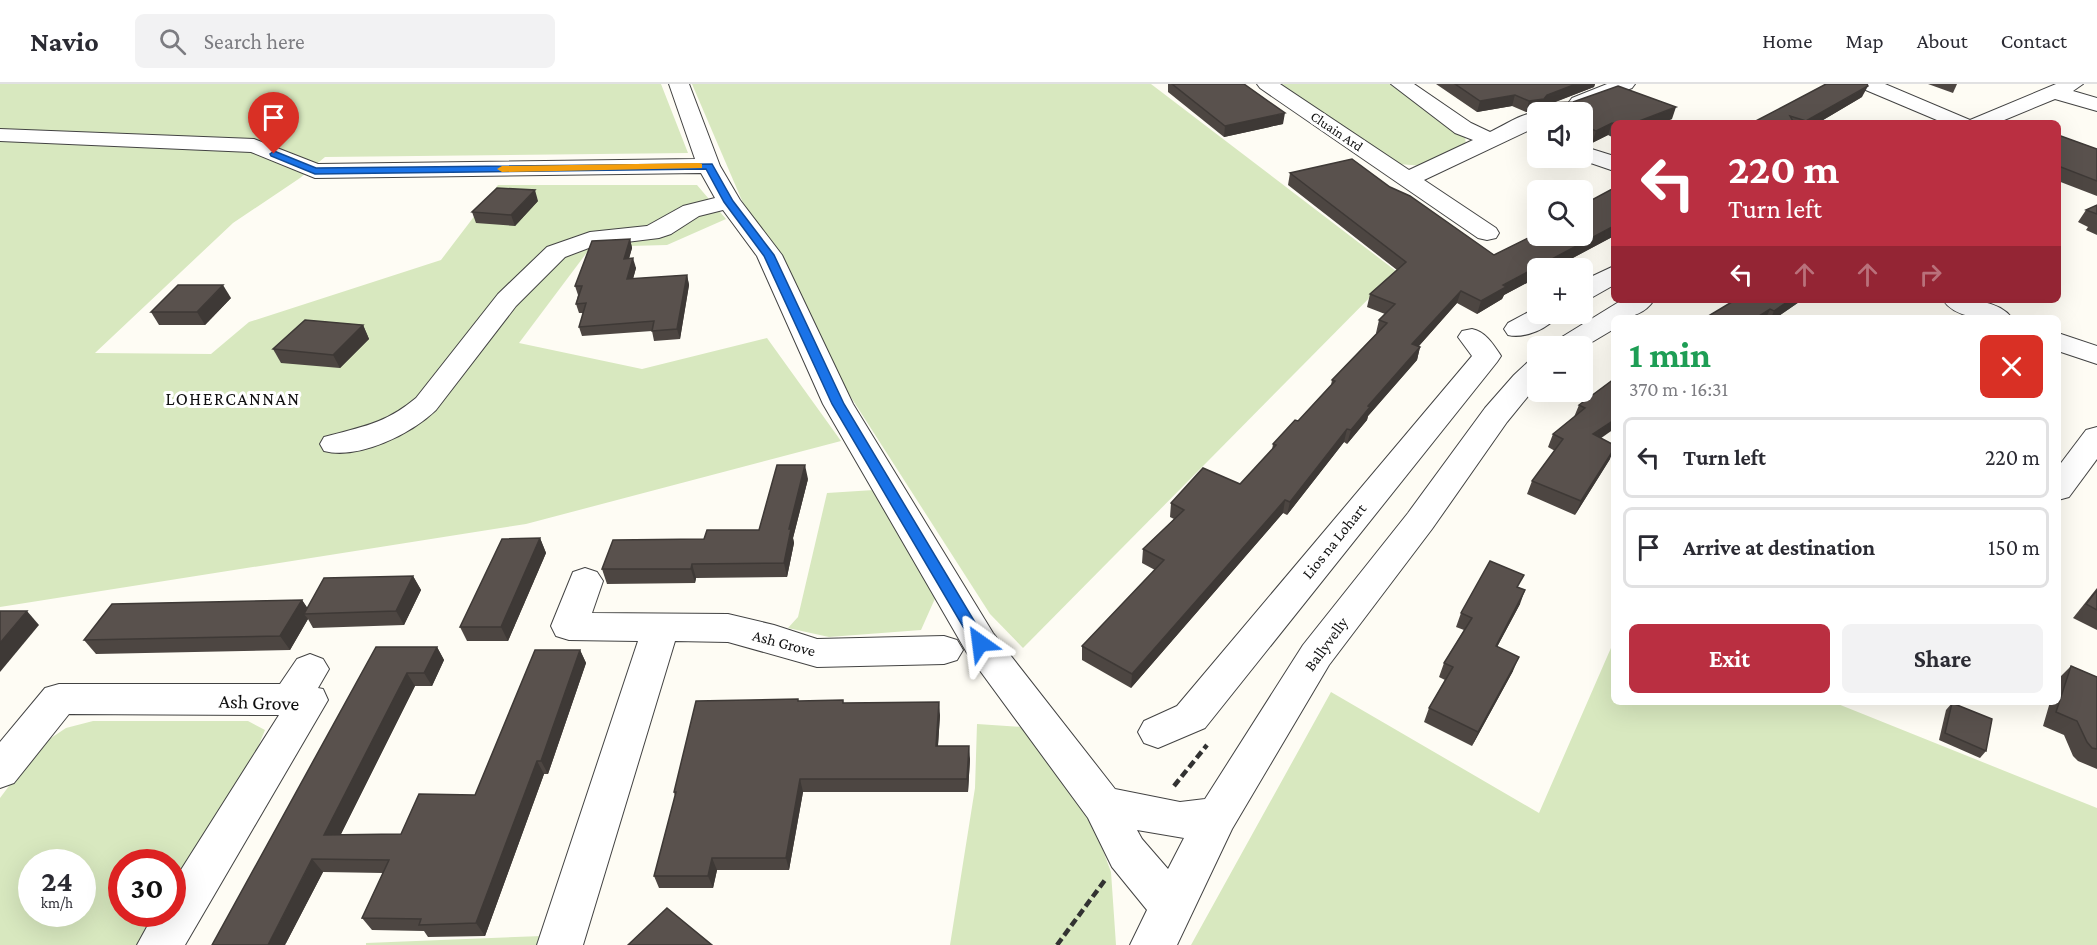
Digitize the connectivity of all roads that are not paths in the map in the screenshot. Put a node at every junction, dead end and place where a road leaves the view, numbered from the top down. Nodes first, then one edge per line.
1 (679, 84) edge
2 (1268, 84) edge
3 (1401, 84) edge
4 (1625, 84) edge
5 (1868, 84) edge
6 (2064, 88) edge
7 (1578, 102) edge
8 (2097, 105) edge
9 (1955, 120) edge
10 (1986, 120) edge
11 (1527, 122) edge
12 (1517, 126) junction
13 (1527, 130) edge
14 (0, 135) edge
15 (1488, 139) junction
16 (1593, 156) edge
17 (1611, 163) edge
18 (709, 166) junction
19 (1407, 179) junction
20 (729, 202) junction
21 (1487, 233) dead end
22 (1611, 276) edge
23 (1593, 286) edge
24 (1636, 303) edge
25 (1963, 303) edge
26 (1617, 315) edge
27 (1991, 315) edge
28 (1611, 319) edge
29 (1527, 324) edge
30 (1518, 329) dead end
31 (1584, 336) edge
32 (1472, 338) dead end
33 (2061, 342) edge
34 (2097, 356) edge
35 (1527, 378) edge
36 (2097, 437) edge
37 (335, 444) dead end
38 (2061, 485) edge
39 (1368, 498) junction
40 (1420, 521) junction
41 (585, 581) dead end
42 (661, 626) junction
43 (944, 650) dead end
44 (1158, 732) dead end
45 (0, 771) edge
46 (1103, 805) junction
47 (1217, 816) junction
48 (1173, 908) junction
49 (160, 945) edge
50 (560, 945) edge
51 (1153, 945) edge

1 - 18 street
2 - 19 street, Cluain Ard
3 - 15 street
4 - 7 street
5 - 9 street
6 - 8 street
6 - 10 street
11 - 12 street
12 - 13 street
12 - 15 street
14 - 18 street
15 - 19 street
16 - 17 street
18 - 20 street
19 - 21 street, Cluain Ard
20 - 37 street
20 - 46 street
22 - 23 street
24 - 26 street
25 - 27 street
28 - 31 street
29 - 30 street
32 - 39 street, Lios na Lohart
33 - 34 street
35 - 40 street, Ballyvelly
36 - 38 street
39 - 40 street
39 - 44 street, Lios na Lohart
40 - 47 street, Ballyvelly
41 - 42 street, Ash Grove
42 - 43 street, Ash Grove
42 - 50 street
45 - 49 street, Ash Grove
46 - 47 street
46 - 48 street
47 - 48 street, Ballyvelly
48 - 51 street, Ballyvelly

